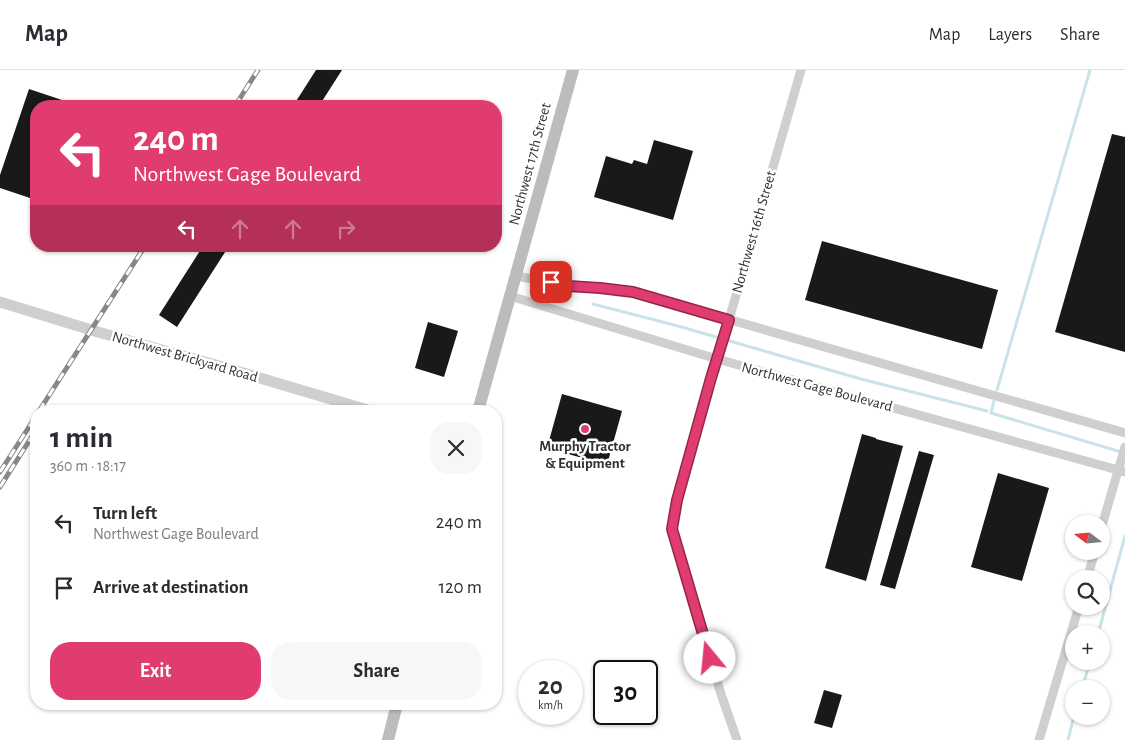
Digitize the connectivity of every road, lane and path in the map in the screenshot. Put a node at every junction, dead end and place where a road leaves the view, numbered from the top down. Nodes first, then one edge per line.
1 (573, 70) edge
2 (801, 70) edge
3 (516, 276) junction
4 (510, 296) junction
5 (0, 302) edge
6 (729, 320) junction
7 (717, 359) junction
8 (351, 405) edge
9 (480, 405) edge
10 (1125, 433) edge
11 (1125, 447) edge
12 (1122, 471) edge
13 (1106, 515) edge
14 (1075, 615) edge
15 (396, 710) edge
16 (388, 740) edge
17 (737, 740) edge
18 (1039, 740) edge

1 - 3 main road, Northwest 17th Street
2 - 6 street, Northwest 16th Street
3 - 4 main road, Northwest 17th Street
3 - 6 street
4 - 7 street, Northwest Gage Boulevard
4 - 9 main road, Northwest 17th Street
5 - 8 street, Northwest Brickyard Road
6 - 7 street, Northwest 16th Street
6 - 10 street
7 - 12 street, Northwest Gage Boulevard
7 - 17 street, Northwest 16th Street
11 - 12 street
12 - 13 street
14 - 18 street
15 - 16 main road

